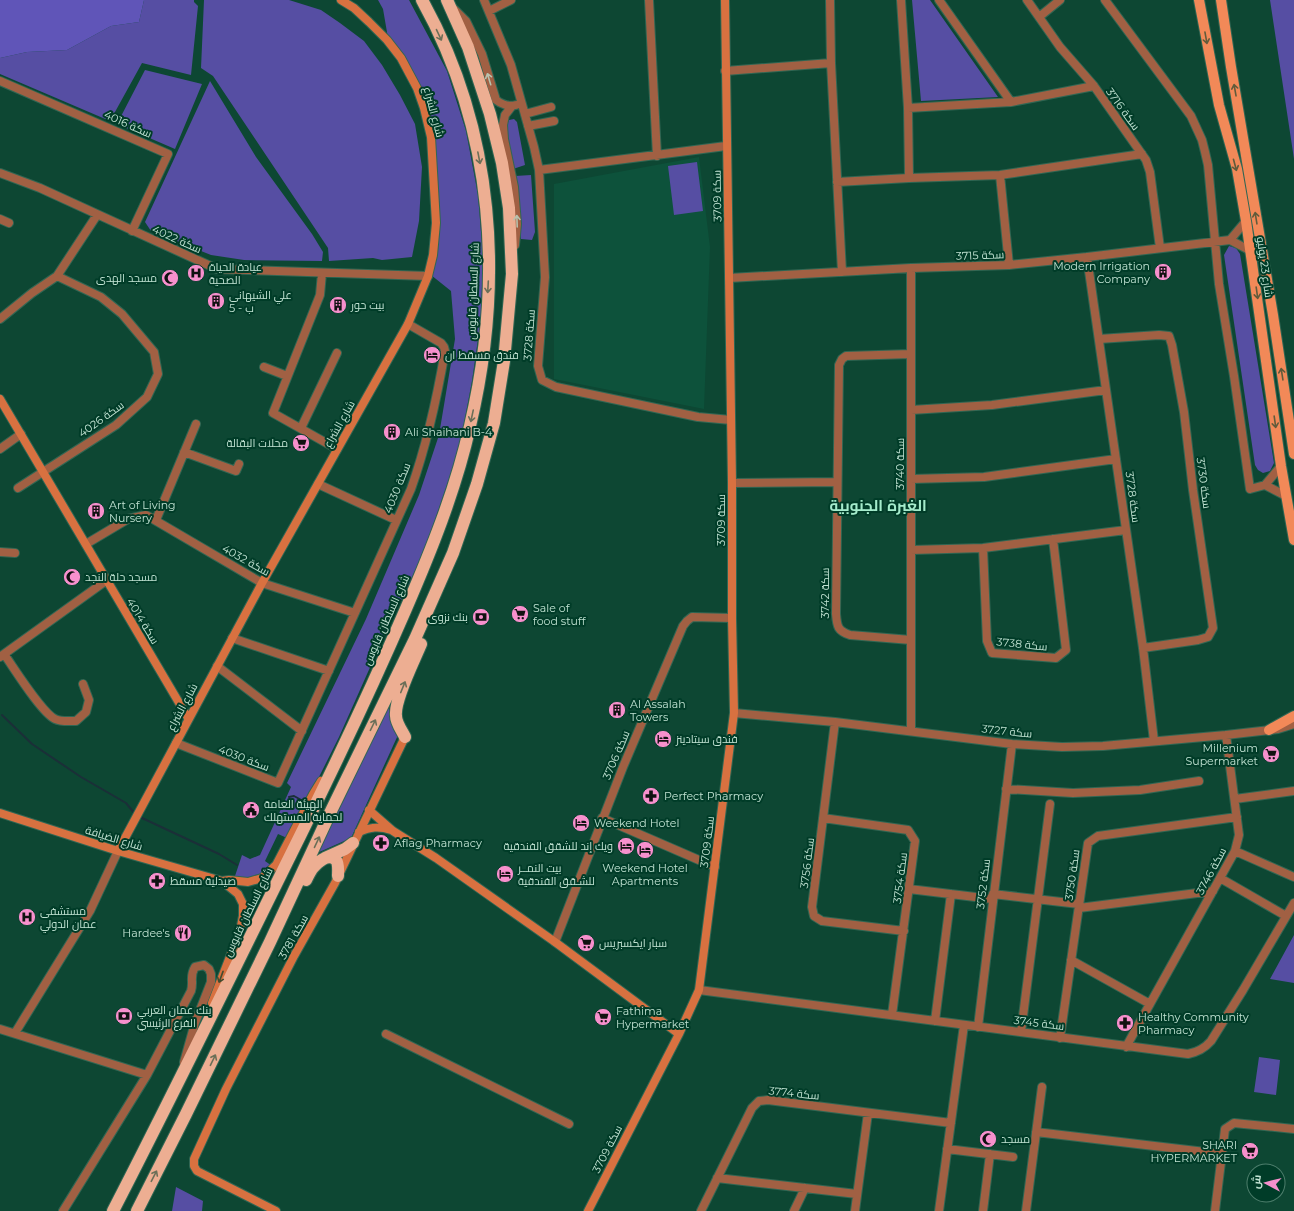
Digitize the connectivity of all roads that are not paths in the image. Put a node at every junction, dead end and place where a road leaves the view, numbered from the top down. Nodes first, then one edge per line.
1 (341, 0) edge
2 (422, 0) edge
3 (484, 0) edge
4 (511, 0) edge
5 (649, 0) edge
6 (725, 0) edge
7 (830, 0) edge
8 (901, 0) edge
9 (939, 0) edge
10 (1027, 0) edge
11 (1060, 0) edge
12 (1105, 0) edge
13 (1199, 0) edge
14 (1217, 0) edge
15 (1221, 0) edge
16 (1226, 0) edge
17 (448, 2) edge
18 (489, 11) junction
19 (1039, 18) junction
20 (831, 64) junction
21 (1231, 67) junction
22 (725, 71) junction
23 (0, 81) edge
24 (1094, 86) junction
25 (1011, 102) junction
26 (522, 103) junction
27 (512, 106) junction
28 (551, 107) dead end
29 (908, 108) junction
30 (525, 114) junction
31 (554, 121) dead end
32 (528, 126) junction
33 (726, 146) junction
34 (1142, 154) junction
35 (657, 156) junction
36 (539, 170) junction
37 (0, 173) edge
38 (1000, 175) junction
39 (909, 178) junction
40 (838, 182) junction
41 (97, 216) junction
42 (0, 219) edge
43 (1246, 221) junction
44 (9, 223) dead end
45 (132, 231) junction
46 (1230, 240) junction
47 (1214, 242) junction
48 (1160, 248) junction
49 (1251, 251) junction
50 (1087, 258) junction
51 (1009, 265) junction
52 (911, 268) junction
53 (842, 272) junction
54 (322, 273) junction
55 (512, 274) junction
56 (57, 276) junction
57 (428, 276) junction
58 (729, 278) junction
59 (0, 319) edge
60 (408, 324) junction
61 (1099, 339) junction
62 (337, 353) dead end
63 (911, 354) junction
64 (264, 367) dead end
65 (287, 376) junction
66 (1106, 390) junction
67 (0, 399) edge
68 (911, 410) junction
69 (731, 420) junction
70 (196, 424) dead end
71 (301, 428) junction
72 (20, 434) junction
73 (0, 449) edge
74 (337, 449) junction
75 (184, 452) junction
76 (1294, 454) edge
77 (1116, 459) junction
78 (239, 464) dead end
79 (1281, 466) junction
80 (43, 472) junction
81 (911, 479) junction
82 (837, 482) junction
83 (732, 483) junction
84 (318, 484) junction
85 (1265, 486) junction
86 (18, 488) dead end
87 (1286, 496) junction
88 (156, 520) junction
89 (396, 520) junction
90 (1126, 530) junction
91 (1054, 539) junction
92 (1294, 540) edge
93 (86, 544) junction
94 (983, 548) junction
95 (911, 550) junction
96 (0, 552) edge
97 (15, 553) dead end
98 (453, 553) junction
99 (107, 580) junction
100 (262, 583) junction
101 (355, 613) junction
102 (732, 618) junction
103 (232, 638) junction
104 (911, 640) junction
105 (1143, 648) junction
106 (2, 656) edge
107 (217, 666) junction
108 (329, 670) junction
109 (83, 684) dead end
110 (734, 713) junction
111 (1294, 716) edge
112 (188, 718) junction
113 (835, 722) junction
114 (1294, 724) edge
115 (1273, 729) junction
116 (1294, 730) edge
117 (302, 731) junction
118 (911, 731) junction
119 (1226, 735) junction
120 (405, 737) joint
121 (1154, 741) junction
122 (176, 743) junction
123 (345, 743) junction
124 (1012, 744) junction
125 (1199, 781) dead end
126 (1006, 789) junction
127 (1294, 791) edge
128 (1234, 799) junction
129 (1050, 804) dead end
130 (369, 810) junction
131 (0, 813) edge
132 (1237, 817) junction
133 (602, 818) junction
134 (823, 818) junction
135 (394, 831) junction
136 (359, 832) junction
137 (353, 843) junction
138 (118, 851) junction
139 (1235, 851) junction
140 (325, 858) junction
141 (715, 867) junction
142 (338, 876) junction
143 (1294, 877) edge
144 (1220, 878) junction
145 (222, 881) junction
146 (909, 889) junction
147 (1213, 891) junction
148 (951, 894) junction
149 (993, 896) junction
150 (1038, 899) junction
151 (1294, 903) edge
152 (1079, 906) junction
153 (1286, 916) junction
154 (904, 931) junction
155 (270, 942) junction
156 (555, 942) junction
157 (1071, 960) junction
158 (699, 990) junction
159 (1150, 1004) junction
160 (892, 1015) junction
161 (935, 1021) junction
162 (964, 1025) junction
163 (978, 1027) junction
164 (0, 1029) edge
165 (1021, 1032) junction
166 (15, 1033) junction
167 (386, 1034) dead end
168 (679, 1034) junction
169 (1060, 1038) junction
170 (1126, 1047) junction
171 (194, 1050) junction
172 (147, 1074) junction
173 (1042, 1087) dead end
174 (176, 1088) junction
175 (868, 1113) junction
176 (951, 1123) junction
177 (569, 1124) dead end
178 (1294, 1129) edge
179 (1036, 1132) junction
180 (947, 1149) junction
181 (990, 1154) junction
182 (1222, 1154) junction
183 (1013, 1157) dead end
184 (717, 1178) junction
185 (806, 1188) junction
186 (857, 1194) junction
187 (63, 1211) edge
188 (113, 1211) edge
189 (137, 1211) edge
190 (276, 1211) edge
191 (588, 1211) edge
192 (701, 1211) edge
193 (794, 1211) edge
194 (855, 1211) edge
195 (939, 1211) edge
196 (983, 1211) edge
197 (1026, 1211) edge
198 (1029, 1211) edge
199 (1215, 1211) edge

1 - 57 street, شارع الشراع
2 -> 123 highway, شارع السلطان قابوس
3 - 18 street, سكة 3728
4 - 18 street
5 - 35 street
6 - 22 street, سكة 3709
7 - 20 street
8 - 29 street
9 - 25 street
10 - 19 street, سكة 3716
11 - 19 street
12 - 47 street
13 -> 43 main road, شارع 23 يوليو
14 - 21 main road
15 - 21 main road, شارع 23 يوليو
16 - 21 main road
27 -> 17 street
17 - 55 highway
18 - 26 street, سكة 3728
19 - 24 street, سكة 3716
20 - 22 street
20 - 40 street
76 -> 21 main road, شارع 23 يوليو
22 - 33 street, سكة 3709
23 - 45 street, سكة 4016
24 - 25 street
24 - 34 street, سكة 3716
25 - 29 street
26 - 27 street
26 - 30 street, سكة 3728
55 -> 27 street
28 - 30 street
29 - 39 street
30 - 32 street, سكة 3728
31 - 32 street
32 - 36 street, سكة 3728
33 - 35 street
33 - 58 street, سكة 3709
34 - 38 street
34 - 48 street, سكة 3716
35 - 36 street
36 - 69 street, سكة 3728
37 - 41 street, سكة 4022
38 - 39 street
38 - 51 street
39 - 40 street
40 - 53 street
41 - 45 street, سكة 4022
41 - 56 street
42 - 44 street
43 - 46 street
43 - 49 main road, شارع 23 يوليو
45 - 54 street, سكة 4022
46 - 47 street, سكة 3715
46 - 49 street
47 - 48 street, سكة 3715
47 - 85 street
48 - 50 street, سكة 3715
49 -> 79 main road, شارع 23 يوليو
50 - 51 street, سكة 3715
50 - 61 street, سكة 3728
51 - 52 street, سكة 3715
52 - 53 street, سكة 3715
52 - 63 street, سكة 3740
53 - 58 street, سكة 3715
54 - 57 street, سكة 4022
54 - 65 street
55 - 98 highway
56 - 59 street
56 - 80 street, سكة 4026
57 - 60 street, شارع الشراع
58 - 69 street, سكة 3709
60 - 74 street, شارع الشراع
60 - 89 street, سكة 4030
61 - 66 street, سكة 3728
61 - 105 street, سكة 3730
62 - 71 street
63 - 68 street, سكة 3740
63 - 82 street, سكة 3742
64 - 65 street
65 - 71 street
66 - 68 street
66 - 77 street, سكة 3728
67 - 72 street, سكة 4014
68 - 81 street, سكة 3740
69 - 83 street, سكة 3709
70 - 75 street
71 - 74 street
72 - 73 street
72 - 80 street, سكة 4014
74 - 84 street, شارع الشراع
75 - 78 street
75 - 88 street
77 - 81 street
77 - 90 street, سكة 3728
79 - 85 street
79 - 87 main road, شارع 23 يوليو
80 - 86 street
80 - 93 street, سكة 4014
81 - 95 street, سكة 3740
82 - 83 street
82 - 104 street, سكة 3742
83 - 102 street, سكة 3709
84 - 89 street
84 - 100 street, شارع الشراع
85 - 87 street
87 - 92 main road, شارع 23 يوليو
88 - 93 street, سكة 4032
88 - 100 street, سكة 4032
89 - 101 street, سكة 4030
90 - 91 street
90 - 105 street, سكة 3728
91 - 94 street
91 - 94 street, سكة 3738
93 - 99 street, سكة 4014
94 - 95 street
95 - 104 street, سكة 3740
96 - 97 street
120 -> 98 highway
155 -> 98 highway
99 - 106 street
99 - 112 street, سكة 4014
100 - 101 street, سكة 4032
100 - 103 street, شارع الشراع
101 - 108 street, سكة 4030
102 - 110 street, سكة 3709
102 - 133 street, سكة 3706
103 - 107 street, شارع الشراع
103 - 108 street
104 - 118 street, سكة 3740
105 - 121 street, سكة 3728
106 - 109 street
107 - 112 street, شارع الشراع
107 - 117 street
108 - 117 street, سكة 4030
110 - 113 street, سكة 3727
110 - 141 street, سكة 3709
111 - 115 main road
112 - 122 street, شارع الشراع
113 - 118 street, سكة 3727
113 - 134 street, سكة 3756
114 - 115 street, سكة 3727
115 - 116 street, سكة 3727
115 - 119 street, سكة 3727
117 - 122 street, سكة 4030
118 - 124 street, سكة 3727
119 - 121 street, سكة 3727
119 - 128 street, سكة 3746
120 - 130 street, سكة 3781
121 - 124 street, سكة 3727
122 - 138 street, شارع الشراع
123 - 145 street
123 - 171 highway, شارع السلطان قابوس
124 - 126 street, سكة 3752
125 - 126 street
126 - 149 street, سكة 3752
127 - 128 street
128 - 132 street, سكة 3746
129 - 150 street
130 - 135 street
130 - 136 street, سكة 3781
131 - 138 street, شارع الضيافة
132 - 139 street, سكة 3746
132 - 152 street, سكة 3750
133 - 141 street
133 - 156 street, سكة 3706
134 - 146 street, سكة 3754
134 - 154 street, سكة 3756
135 - 136 street
135 - 156 street
136 - 137 street, سكة 3781
137 - 140 highway
137 - 142 street, سكة 3781
138 - 145 street, شارع الضيافة
138 - 166 street
139 - 143 street
139 - 144 street, سكة 3746
140 - 142 highway
140 - 155 highway
141 - 158 street, سكة 3709
142 - 190 street, سكة 3781
144 - 147 street, سكة 3746
144 - 153 street
145 -> 171 street
146 - 148 street
146 - 154 street, سكة 3754
147 - 152 street
147 - 159 street, سكة 3746
148 - 149 street
148 - 161 street
149 - 150 street
149 - 163 street, سكة 3752
150 - 152 street
150 - 165 street
151 - 153 street, سكة 3745
152 - 157 street, سكة 3750
153 - 170 street, سكة 3745
154 - 160 street, سكة 3754
189 -> 155 highway
156 - 168 street
157 - 159 street
157 - 169 street, سكة 3750
158 - 160 street, سكة 3745
158 - 168 street, سكة 3709
159 - 170 street, سكة 3746
160 - 161 street, سكة 3745
161 - 162 street, سكة 3745
162 - 163 street, سكة 3745
162 - 176 street
163 - 165 street, سكة 3745
164 - 166 street
165 - 169 street, سكة 3745
166 - 172 street
167 - 177 street
168 - 191 street, سكة 3709
169 - 170 street, سكة 3745
171 - 174 highway, شارع السلطان قابوس
172 - 174 street
172 - 187 street
173 - 179 street
174 - 188 highway, شارع السلطان قابوس
175 - 176 street, سكة 3774
175 - 184 street, سكة 3774
175 - 186 street
176 - 180 street
178 - 182 street
179 - 182 street
179 - 197 street
180 - 181 street
180 - 195 street
181 - 183 street
181 - 196 street
182 - 199 street
184 - 185 street
184 - 192 street, سكة 3774
185 - 186 street
185 - 193 street
186 - 194 street
197 - 198 street

